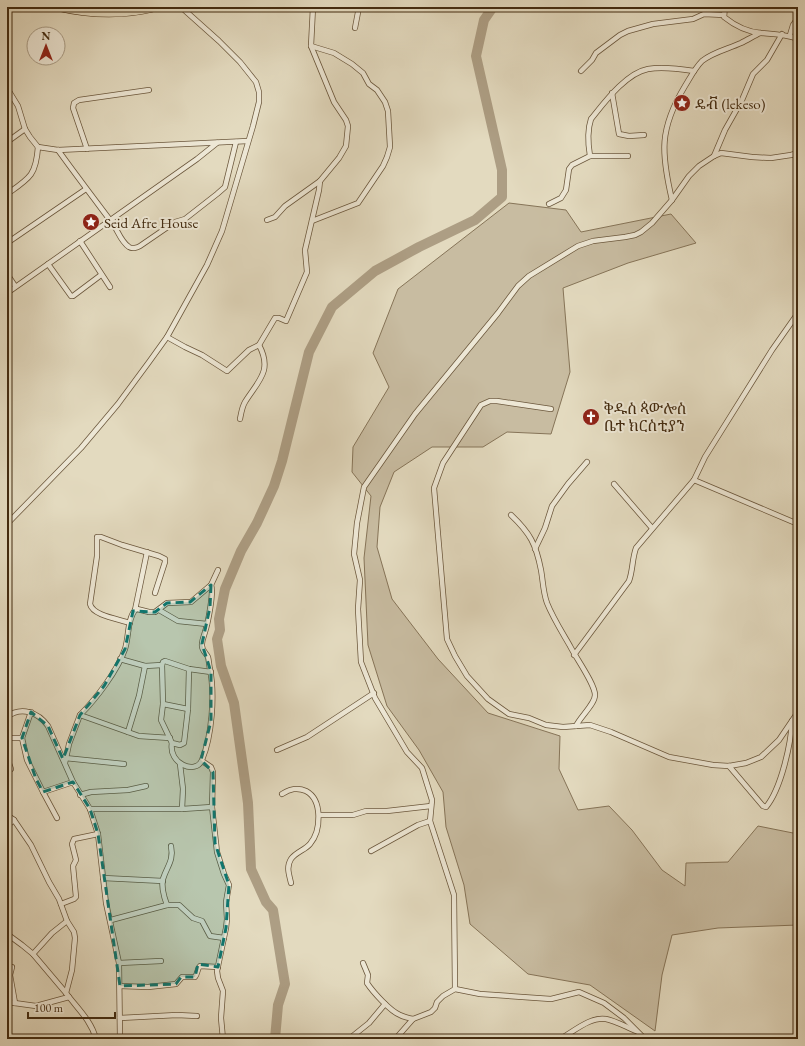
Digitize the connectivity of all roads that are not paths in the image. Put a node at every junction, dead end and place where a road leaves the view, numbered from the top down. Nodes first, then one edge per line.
1 (57, 7) edge
2 (158, 7) edge
3 (181, 7) edge
4 (312, 7) edge
5 (359, 7) edge
6 (725, 7) edge
7 (724, 14) junction
8 (798, 18) edge
9 (355, 28) dead end
10 (760, 33) junction
11 (782, 34) junction
12 (790, 35) junction
13 (798, 39) edge
14 (311, 46) junction
15 (581, 71) dead end
16 (694, 71) junction
17 (7, 88) edge
18 (149, 90) dead end
19 (612, 93) junction
20 (25, 129) junction
21 (644, 135) dead end
22 (248, 141) junction
23 (7, 142) edge
24 (236, 142) junction
25 (217, 143) junction
26 (38, 147) junction
27 (87, 149) junction
28 (58, 150) junction
29 (798, 153) edge
30 (590, 156) junction
31 (628, 156) dead end
32 (714, 156) junction
33 (320, 181) junction
34 (86, 189) junction
35 (7, 194) edge
36 (672, 200) junction
37 (549, 204) dead end
38 (109, 220) junction
39 (267, 220) dead end
40 (312, 221) junction
41 (80, 242) junction
42 (7, 243) edge
43 (48, 264) junction
44 (7, 274) edge
45 (101, 275) junction
46 (15, 286) junction
47 (110, 287) dead end
48 (7, 292) edge
49 (798, 313) edge
50 (167, 337) junction
51 (259, 345) junction
52 (551, 409) dead end
53 (240, 420) dead end
54 (587, 462) dead end
55 (694, 480) junction
56 (614, 484) dead end
57 (511, 515) dead end
58 (7, 524) edge
59 (798, 524) edge
60 (652, 528) junction
61 (535, 549) junction
62 (147, 552) junction
63 (218, 570) dead end
64 (211, 585) junction
65 (155, 593) dead end
66 (135, 610) junction
67 (159, 610) junction
68 (130, 623) junction
69 (207, 624) junction
70 (574, 655) junction
71 (120, 659) junction
72 (162, 665) junction
73 (145, 666) junction
74 (189, 669) junction
75 (211, 672) junction
76 (374, 693) junction
77 (163, 704) junction
78 (188, 709) junction
79 (30, 712) junction
80 (798, 712) edge
81 (80, 715) junction
82 (7, 717) edge
83 (792, 721) junction
84 (576, 726) junction
85 (128, 732) junction
86 (7, 738) edge
87 (22, 738) junction
88 (170, 738) junction
89 (172, 743) junction
90 (277, 750) dead end
91 (7, 758) edge
92 (65, 758) junction
93 (202, 761) junction
94 (65, 764) junction
95 (124, 764) dead end
96 (180, 764) junction
97 (729, 766) junction
98 (7, 772) edge
99 (73, 782) junction
100 (146, 786) dead end
101 (44, 792) junction
102 (282, 794) dead end
103 (80, 795) junction
104 (431, 806) junction
105 (212, 807) junction
106 (90, 809) junction
107 (182, 809) junction
108 (7, 814) edge
109 (320, 815) junction
110 (57, 818) dead end
111 (14, 820) junction
112 (430, 821) junction
113 (7, 826) edge
114 (98, 834) junction
115 (171, 846) dead end
116 (371, 851) dead end
117 (103, 878) junction
118 (163, 881) junction
119 (291, 883) dead end
120 (61, 904) junction
121 (167, 904) junction
122 (111, 920) junction
123 (67, 921) junction
124 (7, 934) edge
125 (224, 938) junction
126 (33, 954) junction
127 (161, 961) dead end
128 (119, 963) junction
129 (363, 963) dead end
130 (12, 967) dead end
131 (218, 967) junction
132 (120, 986) junction
133 (455, 989) junction
134 (67, 995) junction
135 (8, 1004) edge
136 (15, 1004) junction
137 (384, 1004) junction
138 (197, 1016) dead end
139 (120, 1018) junction
140 (413, 1019) junction
141 (639, 1032) junction
142 (120, 1038) edge
143 (398, 1038) edge
144 (96, 1039) edge
145 (176, 1039) edge
146 (222, 1039) edge
147 (349, 1039) edge
148 (560, 1039) edge
149 (645, 1039) edge

1 - 2 main road
3 - 22 street
4 - 14 street
5 - 9 street
6 - 7 street
7 - 10 street
7 - 15 street
8 - 12 street
10 - 11 street
10 - 16 street
11 - 12 street
11 - 32 street
12 - 13 street
14 - 33 street
14 - 40 street
16 - 19 street
16 - 36 street
17 - 20 street
18 - 27 street
19 - 21 street
19 - 30 street
20 - 23 street
20 - 26 street
22 - 24 street
22 - 50 street
24 - 25 street
24 - 38 street
25 - 27 street
25 - 38 street
26 - 28 street
26 - 35 street
27 - 28 street
28 - 34 street
29 - 32 street
30 - 31 street
30 - 37 street
32 - 36 street
33 - 39 street
33 - 40 street
34 - 38 street
34 - 42 street
36 - 76 street
38 - 41 street
40 - 51 street
41 - 43 street
41 - 45 street
43 - 45 street
43 - 46 street
44 - 46 street
45 - 47 street
46 - 48 street
49 - 55 street
50 - 51 street
50 - 58 street
51 - 53 street
52 - 84 street
54 - 61 street
55 - 59 street
55 - 60 street
56 - 60 street
57 - 61 street
60 - 70 street
61 - 70 street
62 - 65 street
62 - 66 street
62 - 68 street
63 - 64 street
64 - 67 street
64 - 69 street
66 - 67 street
66 - 68 street
67 - 69 street
68 - 71 street
69 - 75 street
70 - 84 street
71 - 73 street
71 - 81 street
72 - 73 street
72 - 74 street
72 - 77 street
73 - 85 street
74 - 75 street
74 - 78 street
75 - 93 street
76 - 90 street
76 - 104 street
77 - 78 street
77 - 88 street
78 - 89 street
79 - 82 street
79 - 87 street
79 - 94 street
80 - 83 street
81 - 85 street
81 - 92 street
83 - 97 street
83 - 97 street
84 - 97 street
85 - 88 street
86 - 87 street
87 - 101 street
88 - 89 street
89 - 96 street
91 - 98 street
92 - 94 street
92 - 95 street
93 - 96 street
93 - 105 street
94 - 99 street
96 - 107 street
99 - 101 street
99 - 103 street
100 - 103 street
101 - 110 street
102 - 109 street
103 - 106 street
104 - 109 street
104 - 112 street
105 - 107 street
105 - 125 street
106 - 107 street
106 - 114 street
108 - 111 street
109 - 119 street
111 - 113 street
111 - 120 street
112 - 116 street
112 - 133 street
114 - 117 street
114 - 120 street
115 - 118 street
117 - 118 street
117 - 122 street
118 - 121 street
120 - 123 street
121 - 122 street
121 - 125 street
122 - 128 street
123 - 126 street
123 - 134 street
124 - 126 street
125 - 131 street
126 - 134 street
127 - 128 street
128 - 132 street
129 - 137 street
130 - 136 street
131 - 132 street
131 - 146 street
132 - 139 street
133 - 140 street
133 - 141 street
134 - 136 street
134 - 144 street
135 - 136 street
137 - 140 street
137 - 147 street
138 - 139 street
139 - 142 street
140 - 143 street
141 - 148 street
141 - 149 street
142 - 145 street

